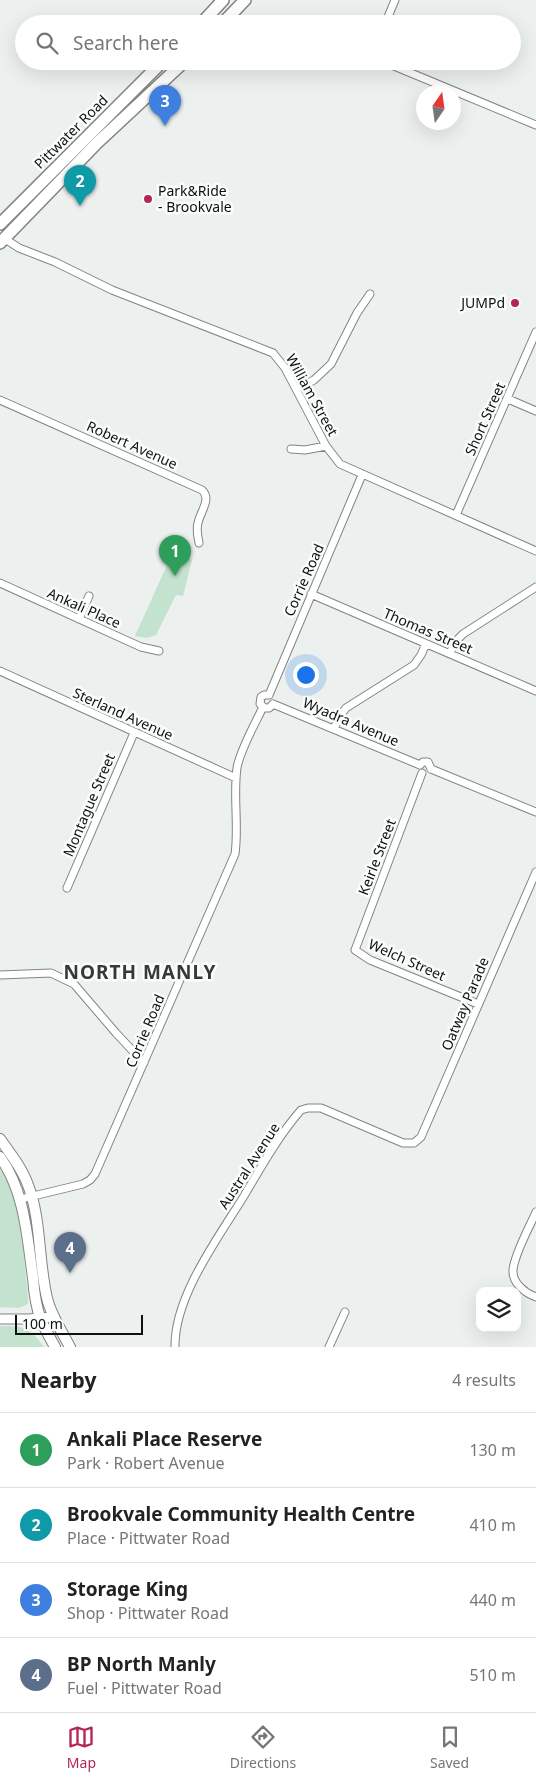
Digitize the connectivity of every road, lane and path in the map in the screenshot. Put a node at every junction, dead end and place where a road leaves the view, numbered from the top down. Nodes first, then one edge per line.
1 (223, 0) edge
2 (228, 0) edge
3 (395, 0) edge
4 (242, 3) edge
5 (209, 15) edge
6 (231, 15) edge
7 (389, 15) edge
8 (154, 70) edge
9 (175, 70) edge
10 (404, 70) edge
11 (536, 125) edge
12 (0, 224) edge
13 (3, 241) edge
14 (0, 251) edge
15 (370, 294) dead end
16 (536, 332) edge
17 (296, 389) junction
18 (508, 399) junction
19 (0, 400) edge
20 (536, 411) edge
21 (326, 446) junction
22 (291, 449) dead end
23 (362, 475) junction
24 (456, 515) junction
25 (199, 543) dead end
26 (536, 550) edge
27 (0, 583) edge
28 (536, 587) edge
29 (311, 594) junction
30 (90, 596) dead end
31 (79, 619) junction
32 (426, 644) junction
33 (159, 651) dead end
34 (450, 654) junction
35 (0, 671) edge
36 (536, 691) edge
37 (269, 695) junction
38 (272, 704) junction
39 (263, 707) junction
40 (334, 728) junction
41 (134, 733) junction
42 (420, 764) junction
43 (431, 769) junction
44 (422, 773) junction
45 (236, 778) junction
46 (536, 812) edge
47 (536, 872) edge
48 (67, 888) dead end
49 (355, 950) joint
50 (0, 975) edge
51 (478, 1004) junction
52 (144, 1063) junction
53 (0, 1139) edge
54 (414, 1143) joint
55 (0, 1157) edge
56 (32, 1196) junction
57 (20, 1199) junction
58 (536, 1212) edge
59 (536, 1297) edge
60 (345, 1312) dead end
61 (54, 1317) junction
62 (0, 1318) edge
63 (40, 1319) junction
64 (55, 1347) edge
65 (70, 1347) edge
66 (175, 1347) edge
67 (329, 1347) edge

1 - 5 highway
2 - 4 highway
3 - 7 street
4 - 6 highway
8 - 12 highway, Pittwater Road
9 - 13 highway, Pittwater Road
10 - 11 street
13 - 14 main road, Pittwater Road
13 - 17 street, William Street
15 - 17 street
16 - 18 street, Short Street
17 - 21 street, William Street
18 - 20 street
18 - 24 street, Short Street
19 - 25 street, Robert Avenue
21 - 22 street
21 - 23 street, William Street
23 - 24 street, William Street
23 - 29 street, Corrie Road
24 - 26 street, William Street
27 - 31 street, Ankali Place
28 - 34 street
29 - 32 street, Thomas Street
29 - 37 street, Corrie Road
30 - 31 street
31 - 33 street, Ankali Place
32 - 34 street, Thomas Street
32 - 40 street
34 - 36 street, Thomas Street
35 - 41 street, Sterland Avenue
37 - 38 street
37 - 39 street
38 - 39 street
38 - 40 street, Wyadra Avenue
39 - 45 street, Corrie Road
40 - 42 street, Wyadra Avenue
41 - 45 street, Sterland Avenue
41 - 48 street, Montague Street
42 - 43 street
42 - 44 street
43 - 44 street
43 - 46 street
44 - 49 street, Keirle Street
45 - 52 street, Corrie Road
47 - 51 street, Oatway Parade
49 - 51 street, Welch Street
50 - 52 street
51 - 54 street, Oatway Parade
52 - 56 street, Corrie Road
53 - 56 main road
54 - 66 street, Austral Avenue
55 - 57 main road
56 - 57 street, Corrie Road
56 - 61 main road
57 - 63 main road
58 - 59 street
60 - 67 street
61 - 63 main road
61 - 65 main road
62 - 63 main road
63 - 64 main road

